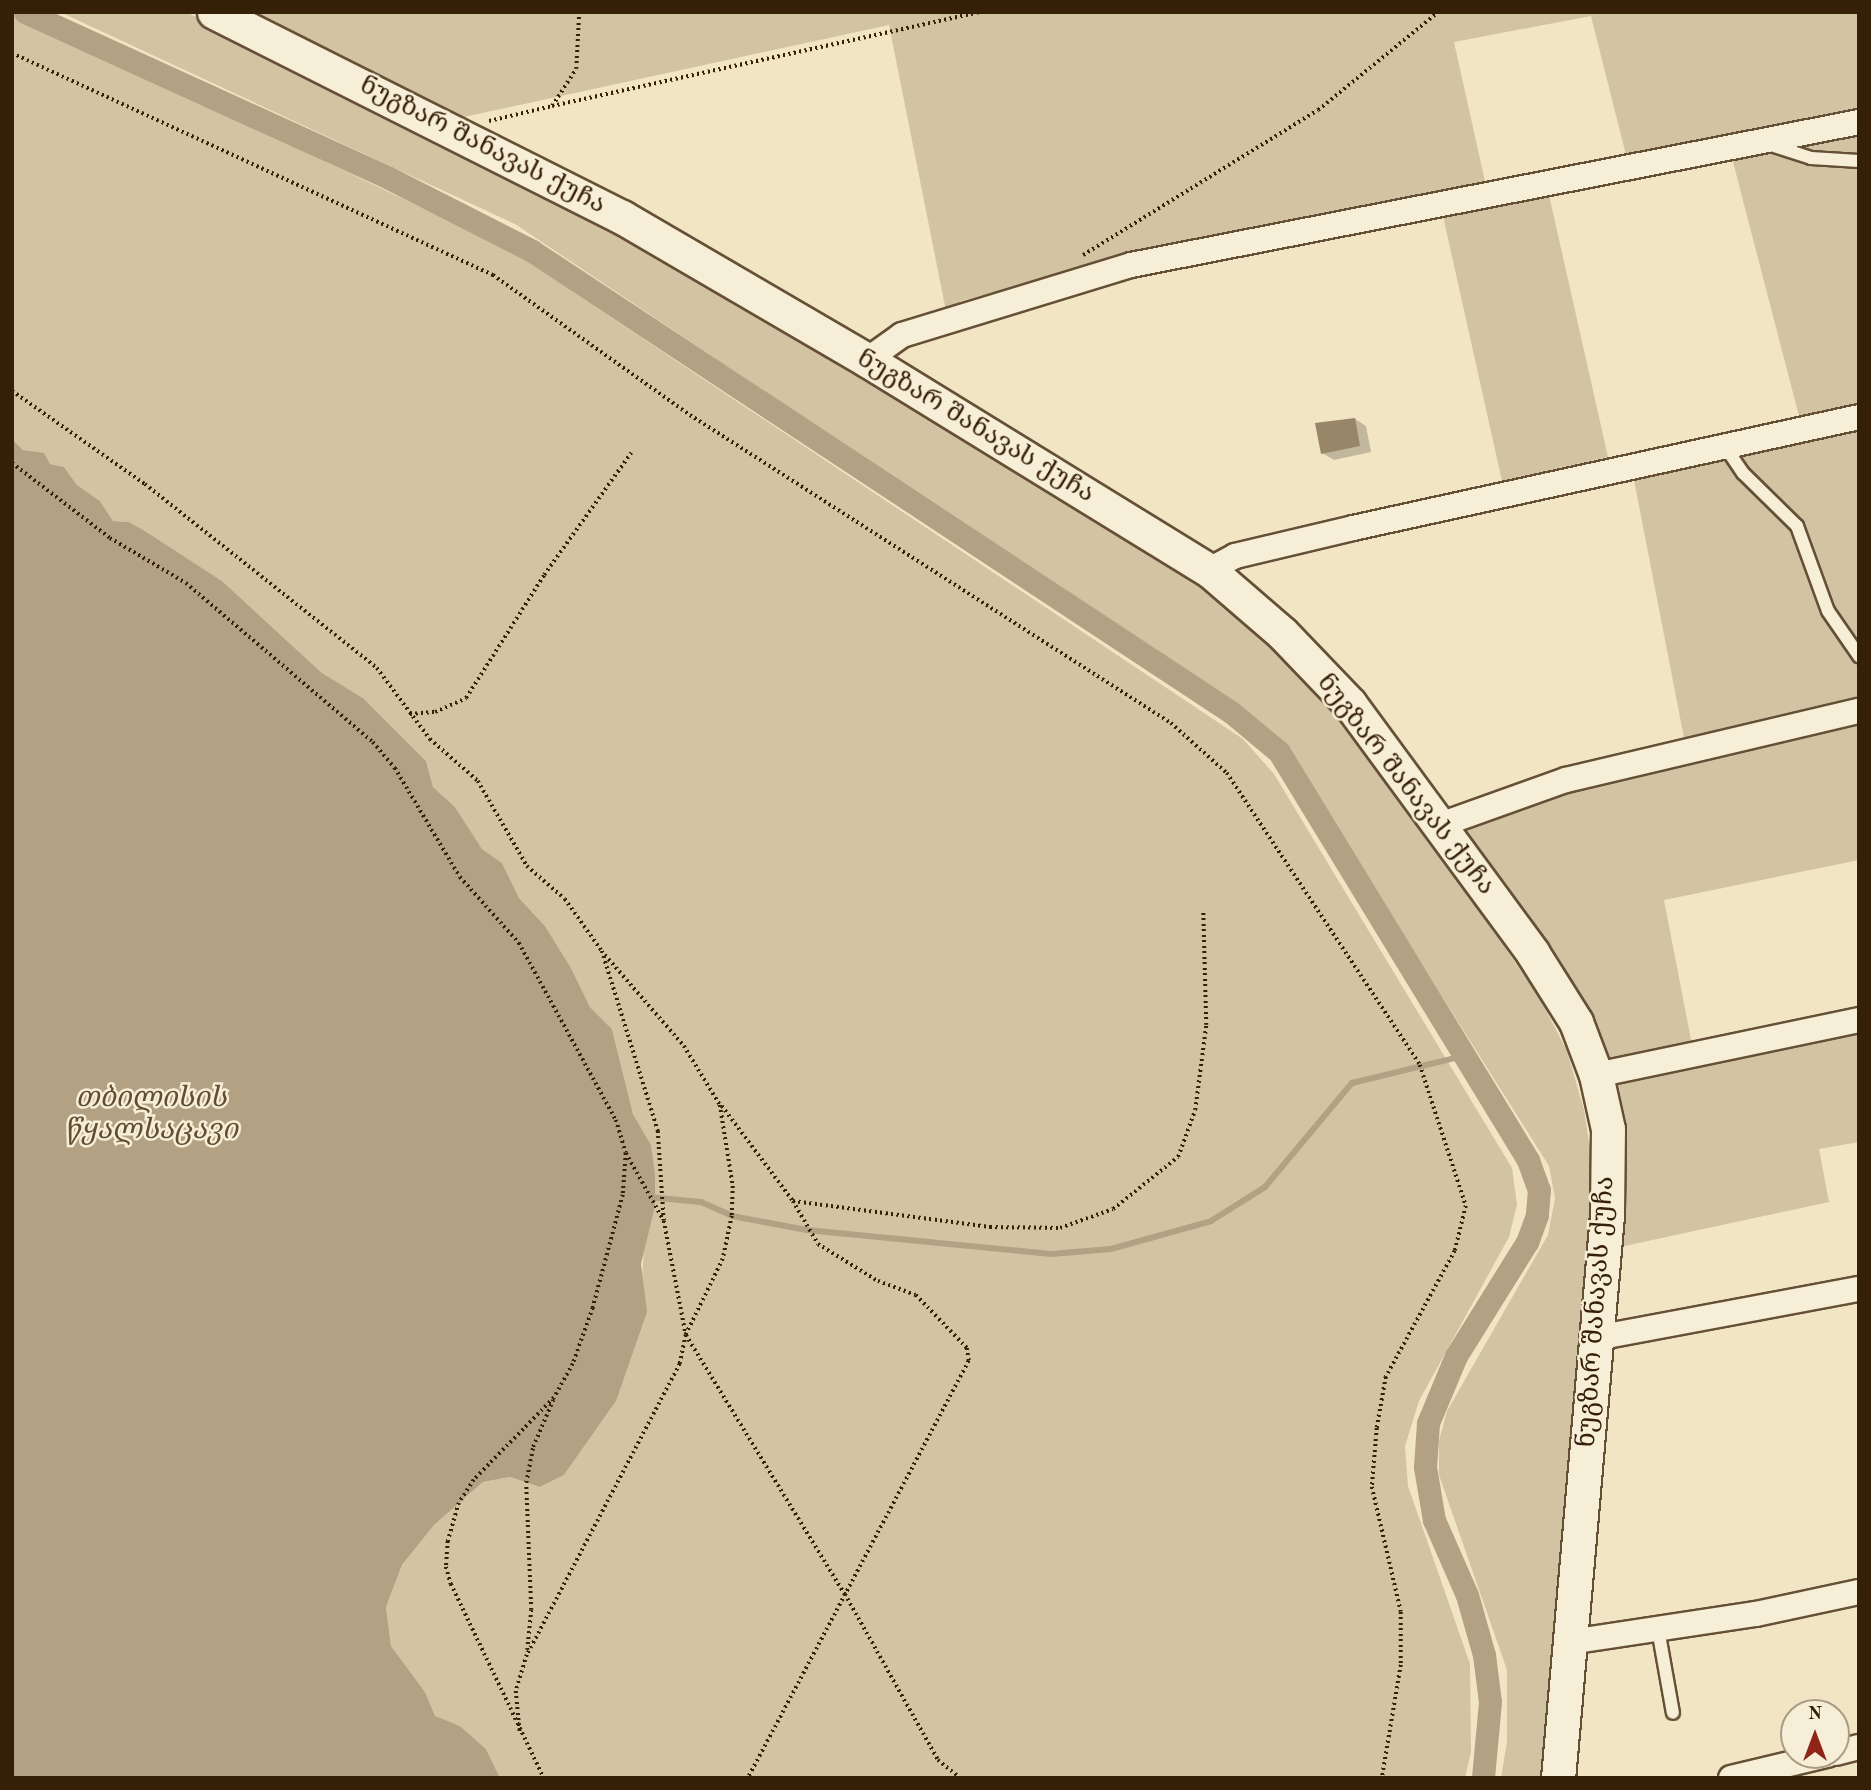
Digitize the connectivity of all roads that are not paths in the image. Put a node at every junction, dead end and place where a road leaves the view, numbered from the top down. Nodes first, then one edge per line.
1 (214, 12) edge
2 (1859, 122) edge
3 (1761, 142) junction
4 (1859, 161) edge
5 (867, 360) junction
6 (1859, 417) edge
7 (1724, 445) junction
8 (1209, 570) junction
9 (1859, 656) edge
10 (1859, 711) edge
11 (1440, 825) junction
12 (1859, 1020) edge
13 (1596, 1075) junction
14 (1859, 1289) edge
15 (1596, 1338) junction
16 (1859, 1592) edge
17 (1658, 1629) junction
18 (1570, 1642) junction
19 (1674, 1713) dead end
20 (1780, 1766) edge
21 (1558, 1778) edge
22 (1731, 1778) edge

1 - 5 main road, ნუგზარ შანავას ქუჩა
2 - 3 street
3 - 4 lane
3 - 5 street
5 - 8 main road, ნუგზარ შანავას ქუჩა
6 - 7 street
7 - 8 street
7 - 9 lane
8 - 11 main road, ნუგზარ შანავას ქუჩა
10 - 11 street
11 - 13 main road, ნუგზარ შანავას ქუჩა
12 - 13 street
13 - 15 main road, ნუგზარ შანავას ქუჩა
14 - 15 street
15 - 18 main road, ნუგზარ შანავას ქუჩა
16 - 17 street
17 - 18 street
17 - 19 lane
18 - 21 main road, ნუგზარ შანავას ქუჩა
20 - 22 street

